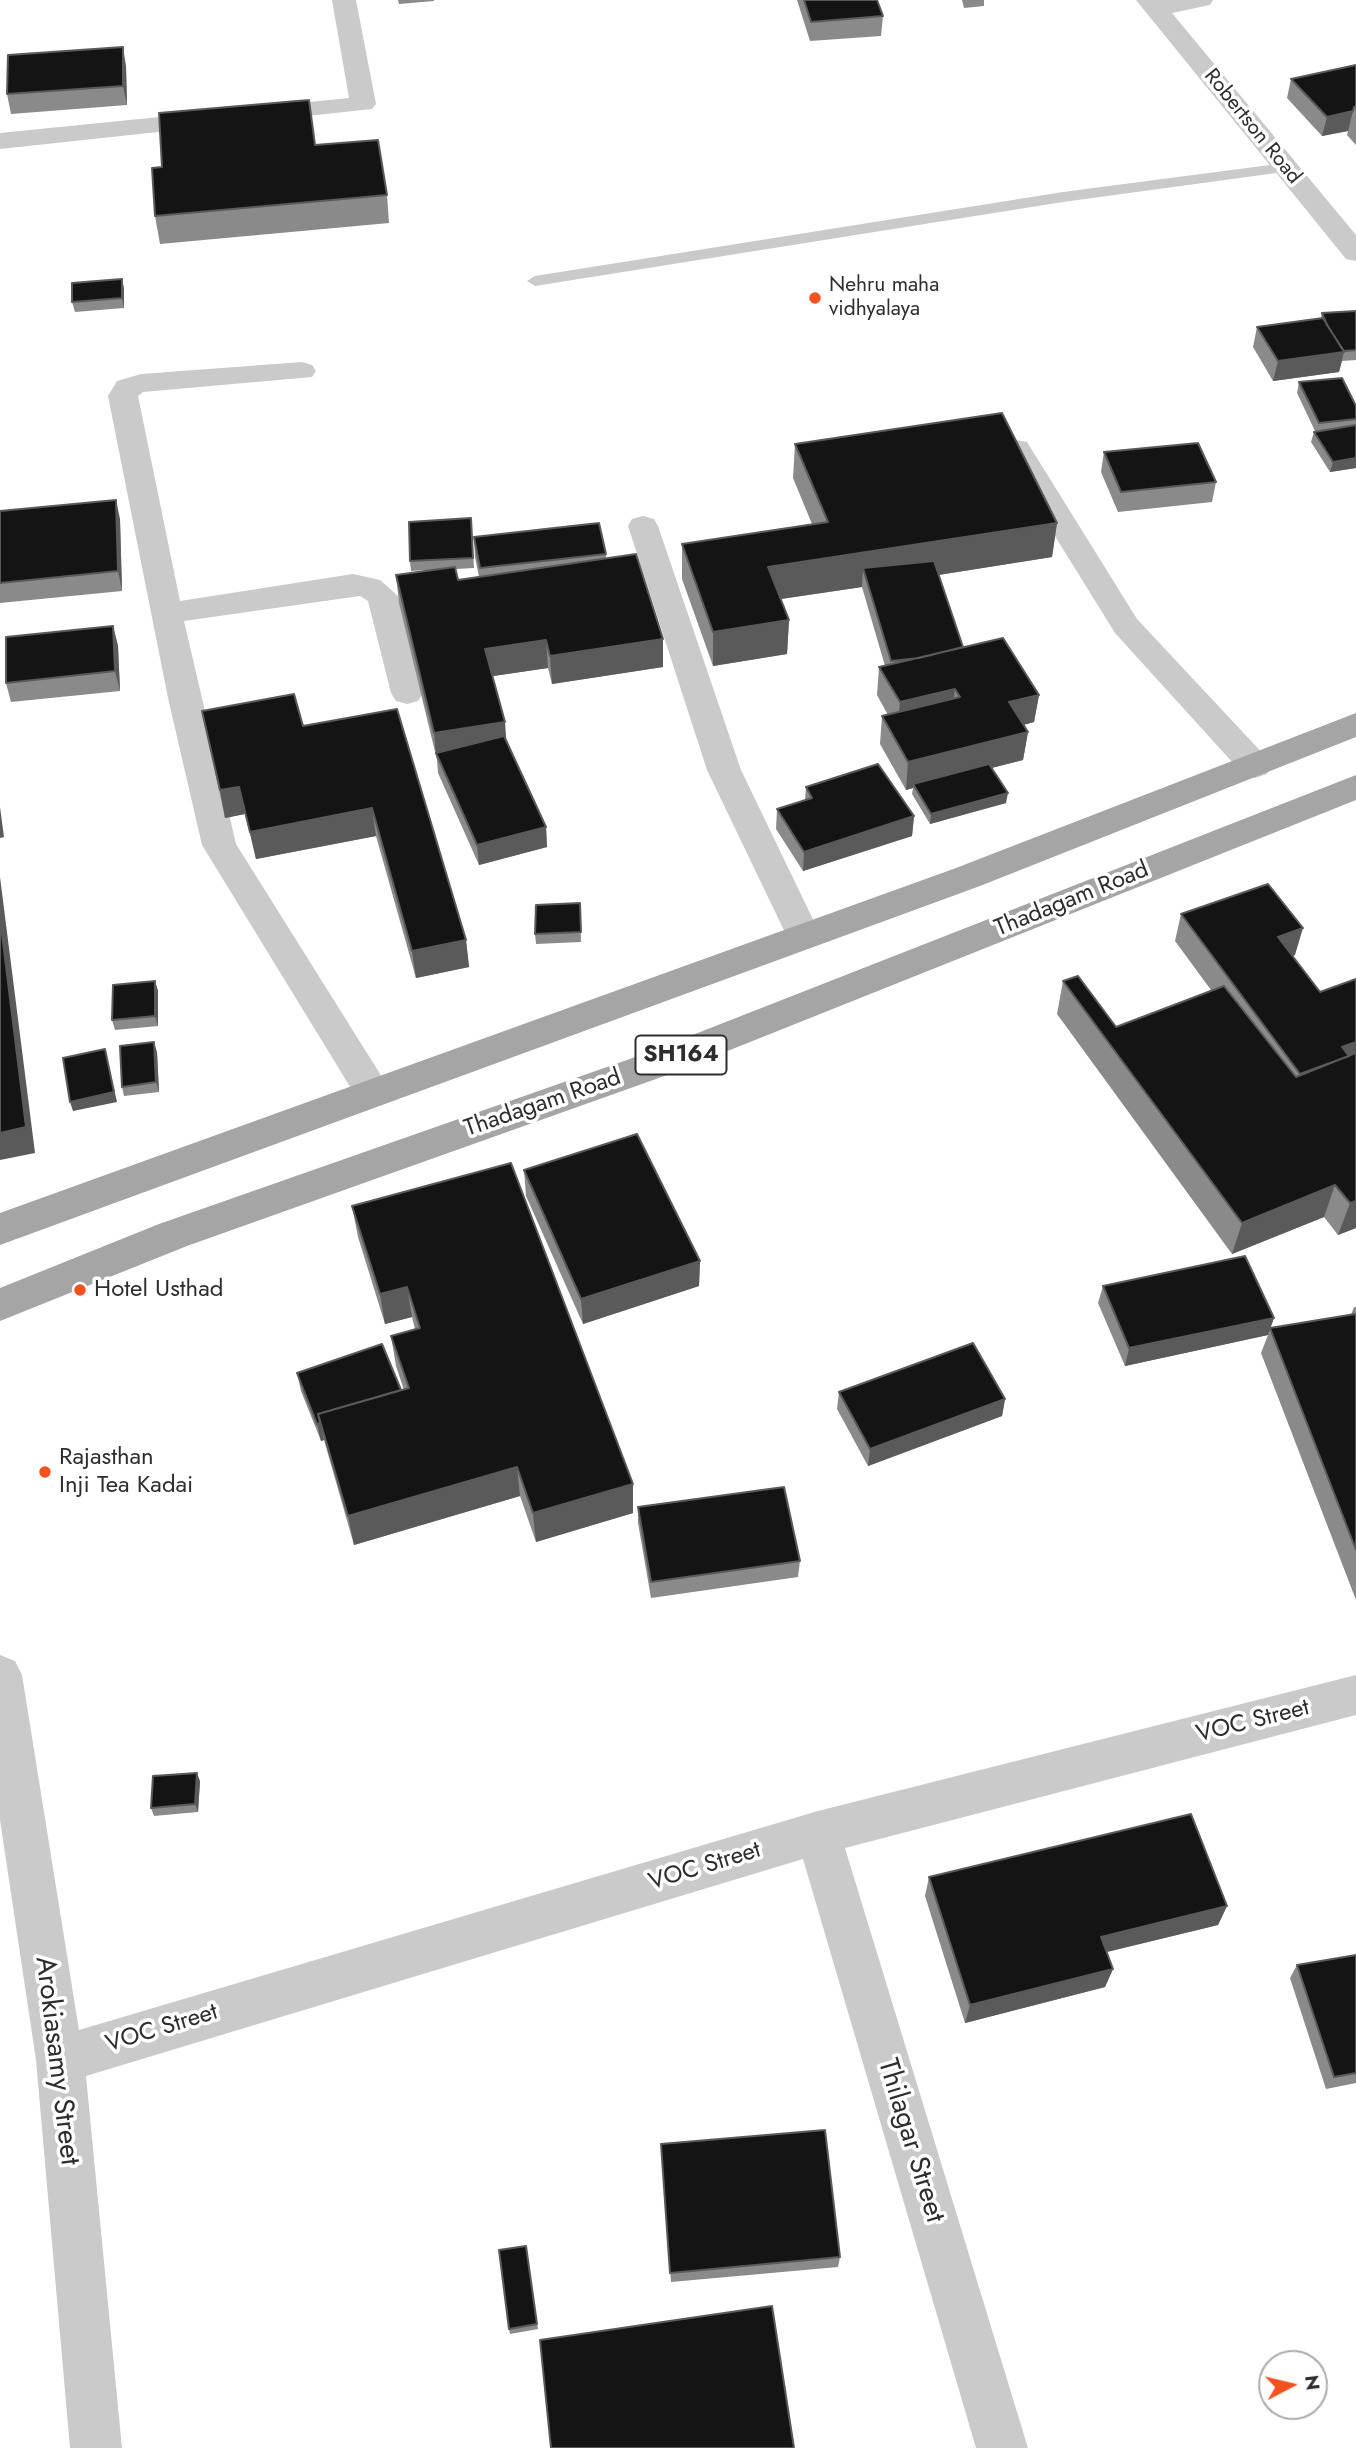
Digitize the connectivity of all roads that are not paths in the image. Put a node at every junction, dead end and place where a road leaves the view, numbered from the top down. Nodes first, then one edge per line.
1 (344, 0) edge
2 (1201, 0) edge
3 (1151, 4) edge
4 (0, 141) edge
5 (1285, 168) junction
6 (1356, 253) edge
7 (535, 281) dead end
8 (302, 371) dead end
9 (1016, 449) edge
10 (643, 526) dead end
11 (167, 613) junction
12 (407, 693) dead end
13 (1356, 724) edge
14 (1255, 766) junction
15 (1356, 787) edge
16 (803, 936) junction
17 (373, 1093) junction
18 (0, 1229) edge
19 (0, 1305) edge
20 (0, 1675) edge
21 (1356, 1695) edge
22 (818, 1833) junction
23 (60, 2060) junction
24 (96, 2448) edge
25 (1002, 2448) edge

1 - 4 street
2 - 3 street
3 - 5 street, Robertson Road
5 - 6 street, Robertson Road
5 - 7 lane
8 - 11 street
9 - 14 street
10 - 16 street
11 - 12 street
11 - 17 street
13 - 14 main road, SH164
14 - 16 main road, SH164
15 - 19 main road, Thadagam Road / SH164
16 - 17 main road, SH164
17 - 18 main road, SH164
20 - 23 street, Arokiasamy Street
21 - 22 street, VOC Street
22 - 23 street, VOC Street
22 - 25 street, Thilagar Street
23 - 24 street, Arokiasamy Street

